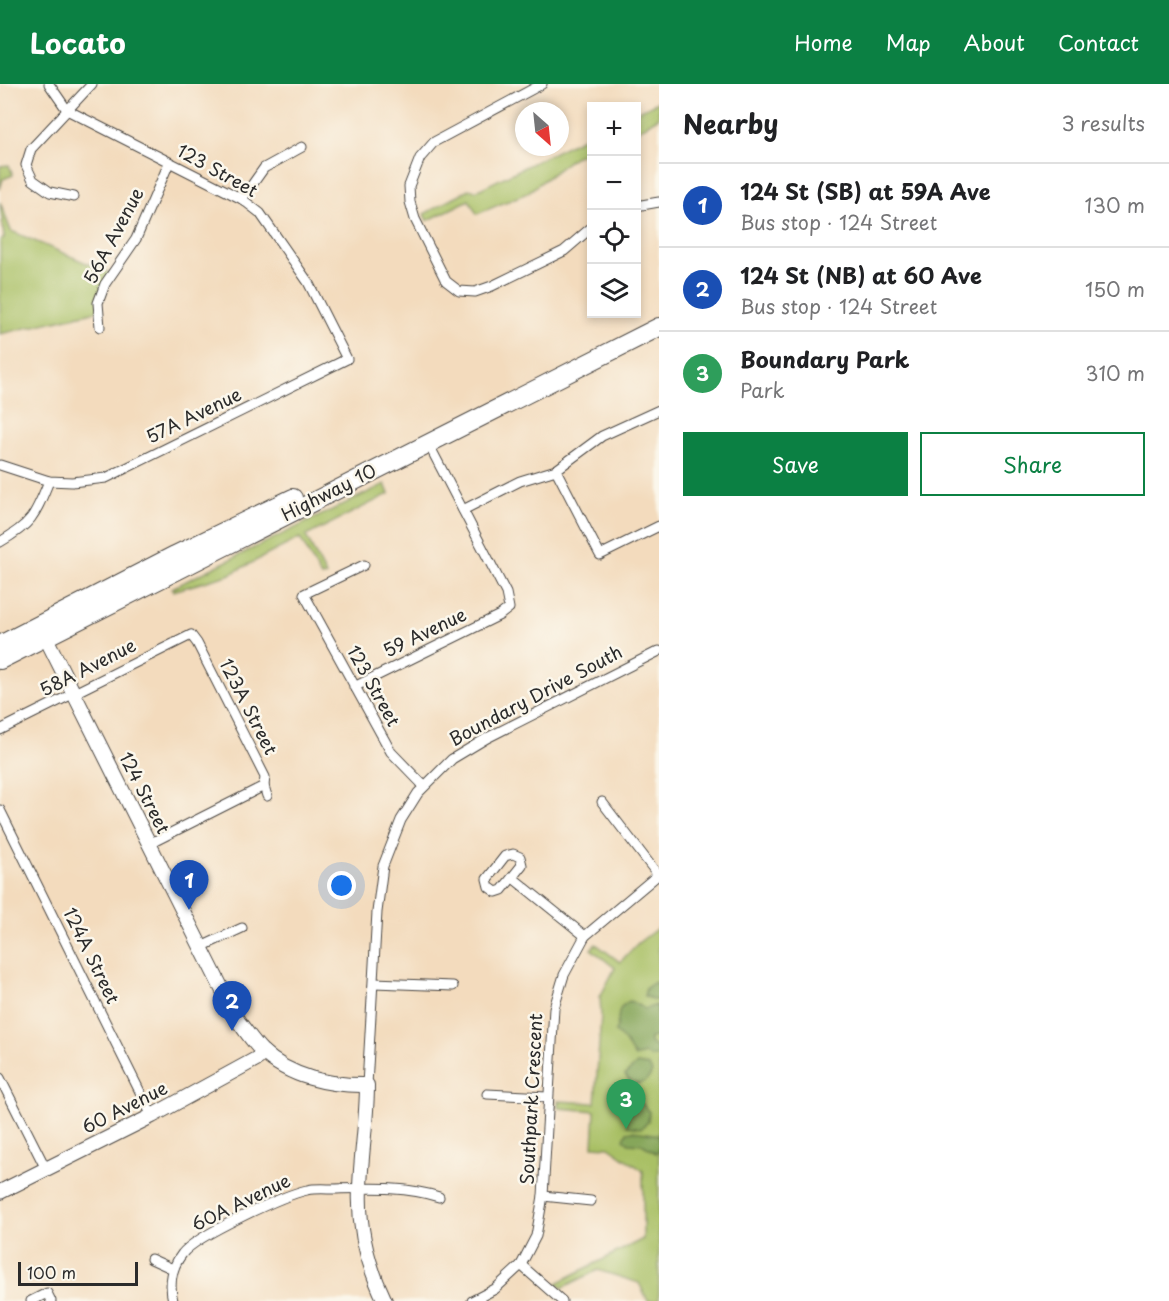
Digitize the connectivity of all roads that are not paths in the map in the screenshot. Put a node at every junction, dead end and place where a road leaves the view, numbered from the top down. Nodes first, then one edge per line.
1 (49, 84) edge
2 (92, 84) edge
3 (542, 84) edge
4 (68, 110) junction
5 (302, 147) dead end
6 (169, 163) junction
7 (74, 197) dead end
8 (242, 199) junction
9 (659, 202) edge
10 (641, 205) edge
11 (587, 230) edge
12 (659, 314) edge
13 (100, 327) dead end
14 (659, 327) edge
15 (347, 359) joint
16 (659, 410) edge
17 (428, 443) junction
18 (0, 465) edge
19 (556, 470) junction
20 (49, 481) junction
21 (463, 510) junction
22 (659, 526) edge
23 (0, 542) edge
24 (175, 555) junction
25 (364, 565) dead end
26 (45, 638) junction
27 (197, 639) joint
28 (0, 645) edge
29 (659, 651) edge
30 (0, 660) edge
31 (354, 687) junction
32 (74, 694) junction
33 (0, 730) edge
34 (424, 786) junction
35 (602, 802) dead end
36 (0, 810) edge
37 (149, 844) junction
38 (658, 875) edge
39 (513, 878) dead end
40 (242, 928) dead end
41 (585, 936) junction
42 (201, 947) junction
43 (374, 983) junction
44 (453, 986) dead end
45 (263, 1052) junction
46 (0, 1078) edge
47 (367, 1085) junction
48 (487, 1094) dead end
49 (547, 1097) junction
50 (152, 1116) junction
51 (46, 1169) junction
52 (360, 1189) junction
53 (0, 1192) edge
54 (543, 1196) junction
55 (439, 1197) dead end
56 (591, 1201) dead end
57 (151, 1259) dead end
58 (521, 1265) junction
59 (173, 1269) junction
60 (49, 1297) edge
61 (31, 1301) edge
62 (172, 1301) edge
63 (385, 1301) edge
64 (472, 1301) edge
65 (562, 1301) edge

1 - 4 street, 123 Street
2 - 4 street
3 - 11 street
4 - 6 street, 123 Street
4 - 7 street
5 - 8 street
6 - 8 street, 123 Street
6 - 13 street, 56A Avenue
8 - 15 street, 123 Street
9 - 10 street
12 - 24 highway, Highway 10
14 - 17 highway, Highway 10
15 - 20 street, 57A Avenue
16 - 19 street
17 - 21 street
17 - 26 highway, Highway 10
18 - 20 street
19 - 21 street
19 - 22 street
20 - 23 street
21 - 31 street, 59 Avenue
24 - 26 highway
24 - 28 highway, Highway 10
25 - 31 street, 123 Street
26 - 30 highway, Highway 10
26 - 32 street, 124 Street
27 - 32 street, 58A Avenue
27 - 37 street, 123A Street
29 - 34 street, Boundary Drive South
31 - 34 street, 123 Street
32 - 33 street, 58A Avenue
32 - 37 street, 124 Street
34 - 43 street, Boundary Drive South
35 - 38 street
36 - 50 street, 124A Street
37 - 42 street, 124 Street
38 - 41 street, Southpark Crescent
39 - 41 street
40 - 42 street
41 - 49 street, Southpark Crescent
42 - 45 street, 124 Street
43 - 44 street
43 - 47 street, Boundary Drive South
45 - 47 street, 124 Street
45 - 50 street, 60 Avenue
46 - 51 street
47 - 52 street
48 - 49 street
49 - 54 street, Southpark Crescent
50 - 51 street, 60 Avenue
51 - 53 street, 60 Avenue
52 - 55 street, 60A Avenue
52 - 59 street, 60A Avenue
52 - 63 street
54 - 56 street
54 - 58 street, Southpark Crescent
57 - 59 street
58 - 64 street, Southpark Crescent
58 - 65 street
59 - 62 street
60 - 61 street

